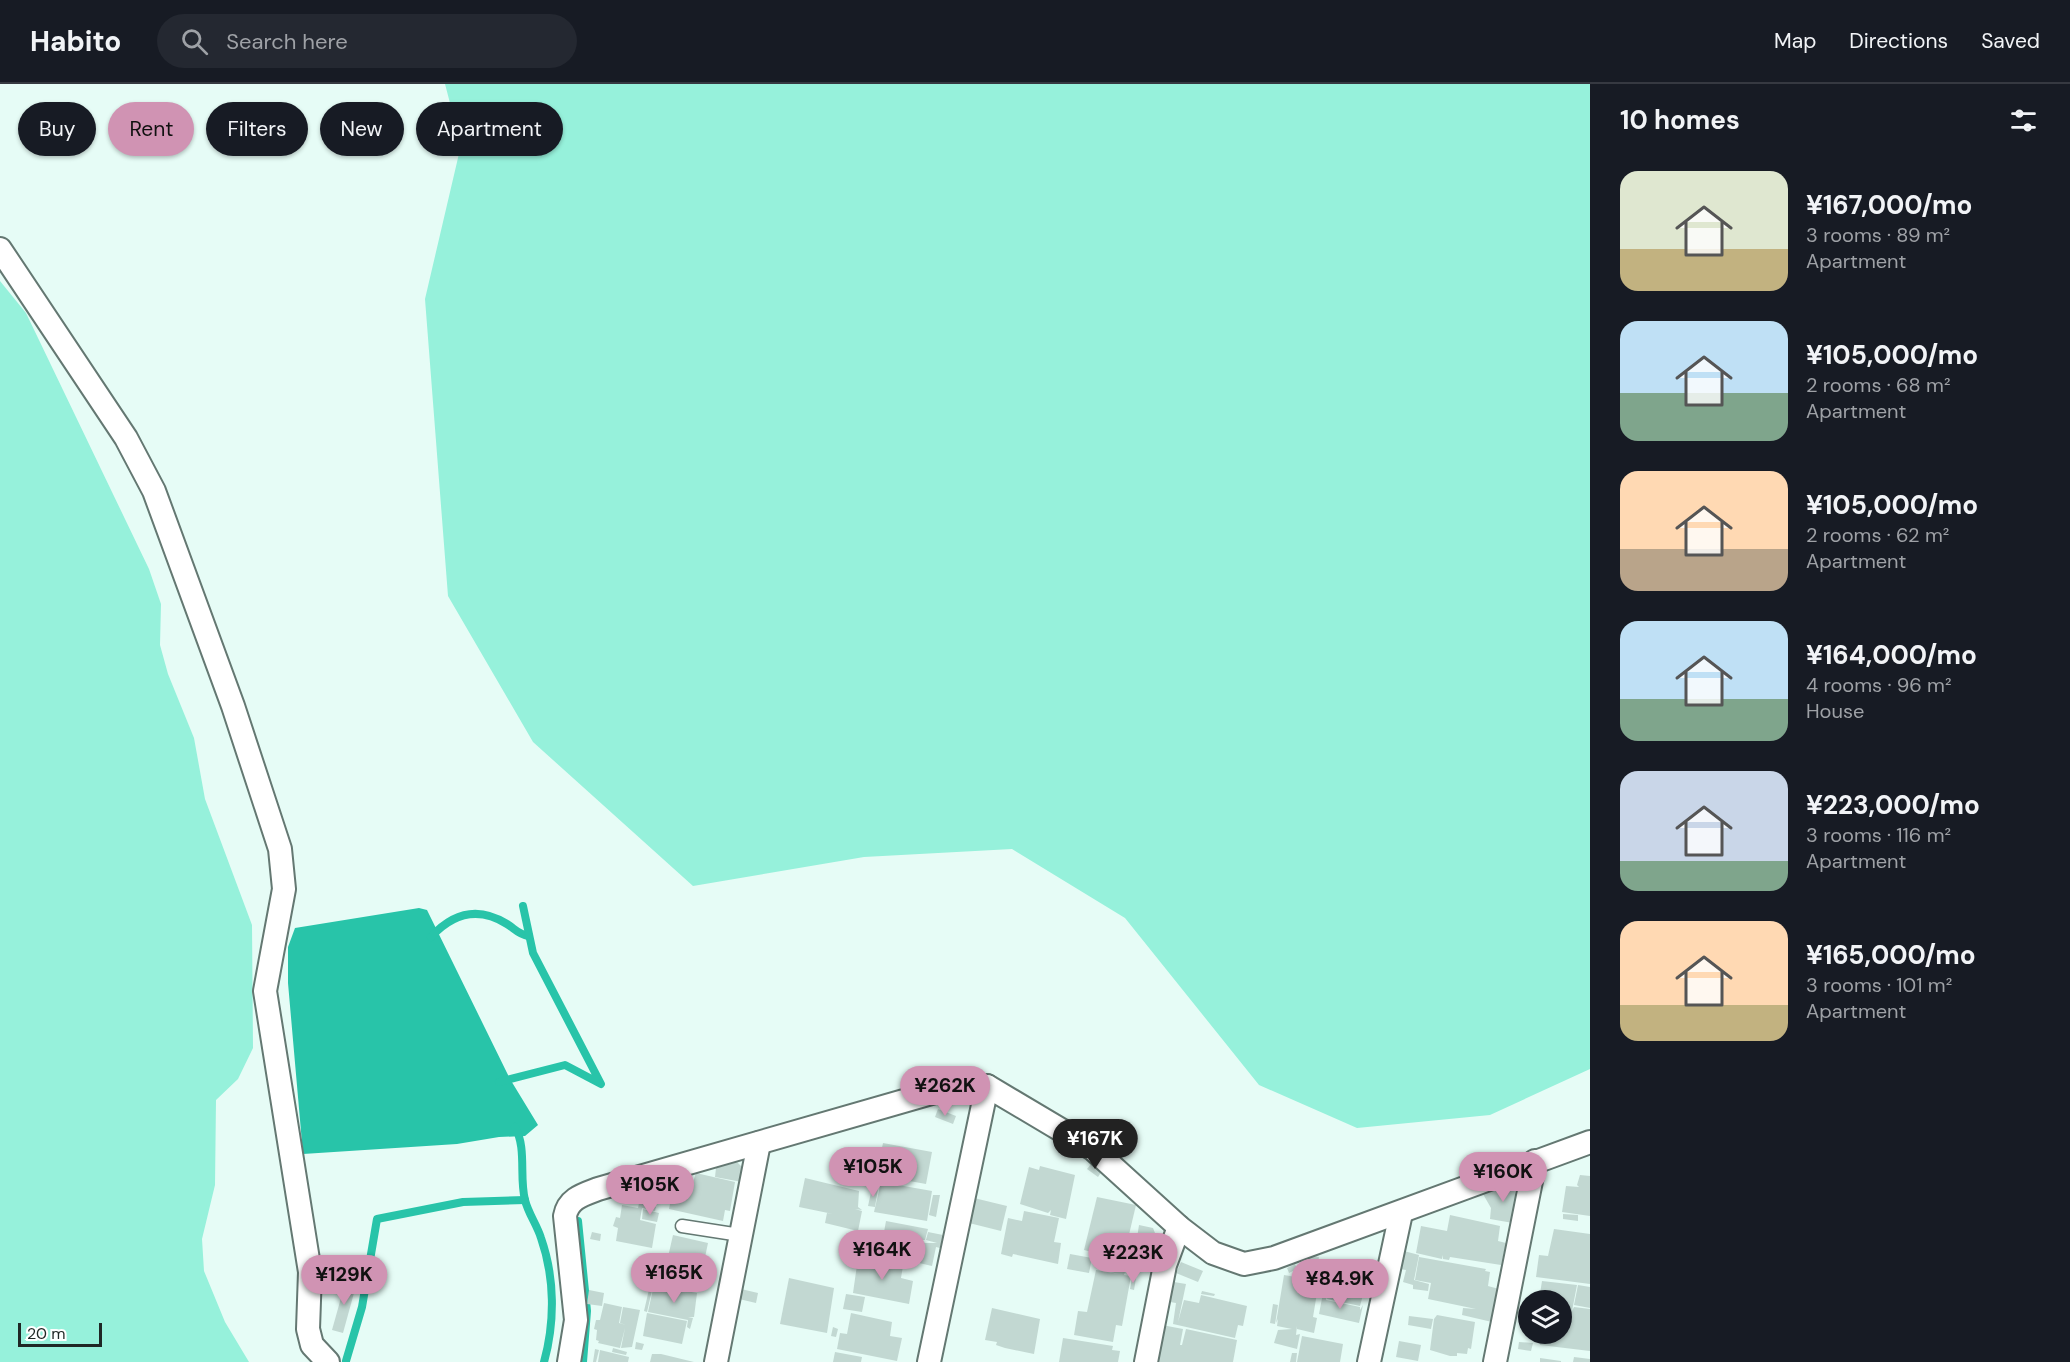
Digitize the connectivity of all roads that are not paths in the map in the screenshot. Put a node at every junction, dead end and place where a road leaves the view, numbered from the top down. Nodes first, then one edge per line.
1 (0, 249) edge
2 (987, 1086) junction
3 (1590, 1142) edge
4 (759, 1143) junction
5 (1535, 1161) junction
6 (1401, 1213) junction
7 (682, 1226) dead end
8 (1179, 1227) junction
9 (740, 1235) junction
10 (328, 1362) edge
11 (569, 1362) edge
12 (716, 1362) edge
13 (929, 1362) edge
14 (1146, 1362) edge
15 (1369, 1362) edge
16 (1495, 1362) edge

1 - 10 street
2 - 4 street
2 - 8 street
2 - 13 street
3 - 5 street
4 - 9 street
4 - 11 street
5 - 6 street
5 - 16 street
6 - 8 street
6 - 15 street
7 - 9 lane
8 - 14 street
9 - 12 street

